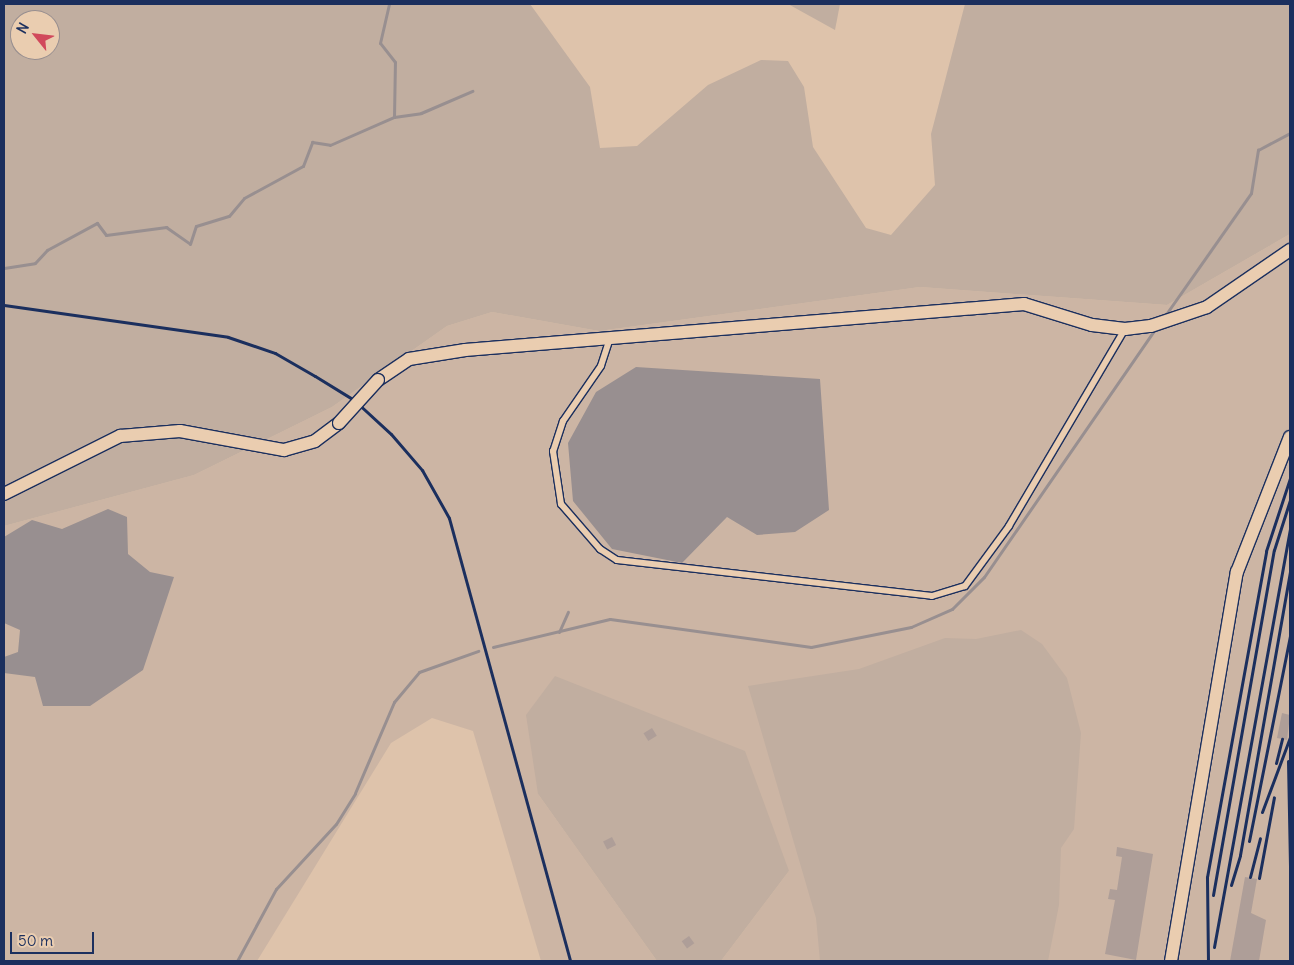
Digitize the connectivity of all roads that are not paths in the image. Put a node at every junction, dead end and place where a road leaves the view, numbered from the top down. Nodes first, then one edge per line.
1 (1290, 250) edge
2 (1125, 329) junction
3 (610, 338) junction
4 (1290, 437) edge
5 (4, 494) edge
6 (1171, 961) edge

1 - 2 street
2 - 3 street
2 - 3 lane
3 - 5 street, bridge
4 - 6 street

